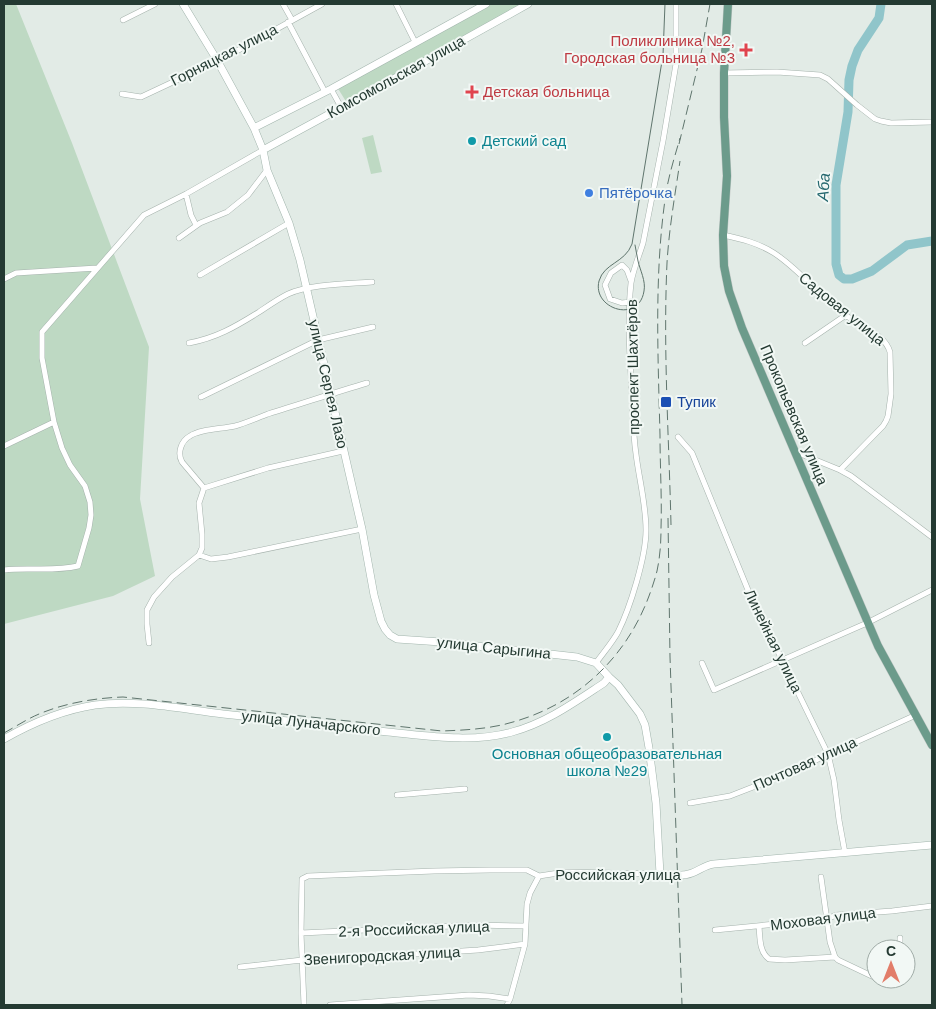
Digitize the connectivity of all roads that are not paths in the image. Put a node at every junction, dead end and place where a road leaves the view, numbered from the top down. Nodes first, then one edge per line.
1 (155, 4) edge
2 (183, 4) edge
3 (283, 4) edge
4 (322, 4) edge
5 (396, 4) edge
6 (486, 4) edge
7 (528, 4) edge
8 (676, 4) edge
9 (728, 4) edge
10 (123, 20) dead end
11 (290, 21) junction
12 (415, 42) junction
13 (217, 60) junction
14 (724, 73) junction
15 (328, 90) junction
16 (122, 94) dead end
17 (341, 107) junction
18 (932, 122) edge
19 (254, 128) junction
20 (263, 150) junction
21 (267, 170) junction
22 (186, 194) junction
23 (289, 223) junction
24 (196, 226) junction
25 (723, 235) junction
26 (179, 238) dead end
27 (97, 268) junction
28 (200, 275) dead end
29 (4, 278) edge
30 (372, 282) dead end
31 (631, 282) junction
32 (306, 288) junction
33 (630, 302) junction
34 (846, 316) junction
35 (373, 327) dead end
36 (318, 340) junction
37 (805, 342) dead end
38 (189, 343) dead end
39 (367, 384) dead end
40 (331, 394) junction
41 (201, 397) dead end
42 (54, 422) junction
43 (678, 437) dead end
44 (4, 446) edge
45 (343, 451) junction
46 (796, 452) junction
47 (840, 470) junction
48 (204, 488) junction
49 (362, 529) junction
50 (932, 537) edge
51 (199, 555) junction
52 (4, 570) edge
53 (932, 590) edge
54 (382, 621) joint
55 (867, 623) junction
56 (149, 643) dead end
57 (783, 660) junction
58 (596, 663) junction
59 (702, 663) dead end
60 (609, 677) junction
61 (916, 715) junction
62 (4, 739) edge
63 (932, 745) edge
64 (828, 754) junction
65 (465, 789) dead end
66 (397, 795) dead end
67 (690, 804) dead end
68 (932, 845) edge
69 (845, 853) junction
70 (660, 874) junction
71 (539, 876) junction
72 (821, 877) dead end
73 (932, 906) edge
74 (827, 919) junction
75 (526, 926) junction
76 (759, 926) junction
77 (715, 930) dead end
78 (301, 933) junction
79 (525, 944) junction
80 (835, 957) junction
81 (302, 960) junction
82 (240, 967) dead end
83 (866, 974) edge
84 (510, 999) junction
85 (304, 1005) edge
86 (330, 1005) edge
87 (507, 1005) edge

1 - 10 street
2 - 13 main road
3 - 11 street
4 - 11 street, Горняцкая улица
5 - 12 street
6 - 12 main road, Комсомольская улица
7 - 17 main road, Комсомольская улица
8 - 31 street, проспект Шахтёров
9 - 14 main road, Прокопьевская улица
11 - 13 street, Горняцкая улица
11 - 15 street
12 - 15 main road, Комсомольская улица
13 - 16 street, Горняцкая улица
13 - 19 main road
14 - 18 street
14 - 25 main road, Прокопьевская улица
15 - 17 street
15 - 19 main road, Комсомольская улица
17 - 20 main road, Комсомольская улица
19 - 20 main road, улица Сергея Лазо
20 - 21 main road, улица Сергея Лазо
20 - 22 street
21 - 23 main road, улица Сергея Лазо
21 - 24 street
22 - 24 street
22 - 27 street
23 - 28 street
23 - 32 main road, улица Сергея Лазо
24 - 26 street
25 - 34 street, Садовая улица
25 - 46 main road, Прокопьевская улица
27 - 29 street
27 - 42 street
30 - 32 street
31 - 33 street, проспект Шахтёров
31 - 33 street
32 - 36 main road, улица Сергея Лазо
32 - 38 street
33 - 58 street, проспект Шахтёров
34 - 37 street
34 - 47 street, Садовая улица
35 - 36 street
36 - 40 main road, улица Сергея Лазо
36 - 41 street
39 - 40 street
40 - 45 main road, улица Сергея Лазо
40 - 48 street
42 - 44 street
42 - 52 street
43 - 57 street, Линейная улица
45 - 48 street
45 - 49 main road, улица Сергея Лазо
46 - 47 street
46 - 55 main road, Прокопьевская улица
47 - 50 street
48 - 51 street
49 - 51 street
49 - 54 main road, улица Сергея Лазо
51 - 56 street
53 - 55 street
54 - 58 main road, улица Сарыгина
55 - 57 street
55 - 61 main road, Прокопьевская улица
57 - 59 street
57 - 64 street, Линейная улица
58 - 60 main road
60 - 62 main road, улица Луначарского
60 - 70 main road
61 - 63 main road, Прокопьевская улица
61 - 64 street, Почтовая улица
64 - 67 street, Почтовая улица
64 - 69 street, Линейная улица
65 - 66 street
68 - 69 main road, Российская улица
69 - 70 main road, Российская улица
70 - 71 street, Российская улица
71 - 75 street
71 - 78 street, Российская улица
72 - 74 street
73 - 74 street, Моховая улица
74 - 76 street, Моховая улица
74 - 80 street
75 - 78 street, 2-я Российская улица
75 - 79 street
76 - 77 street, Моховая улица
76 - 80 street
78 - 81 street
79 - 81 street, Звенигородская улица
79 - 84 street
80 - 83 street
81 - 82 street, Звенигородская улица
81 - 85 street
84 - 86 street
84 - 87 street

